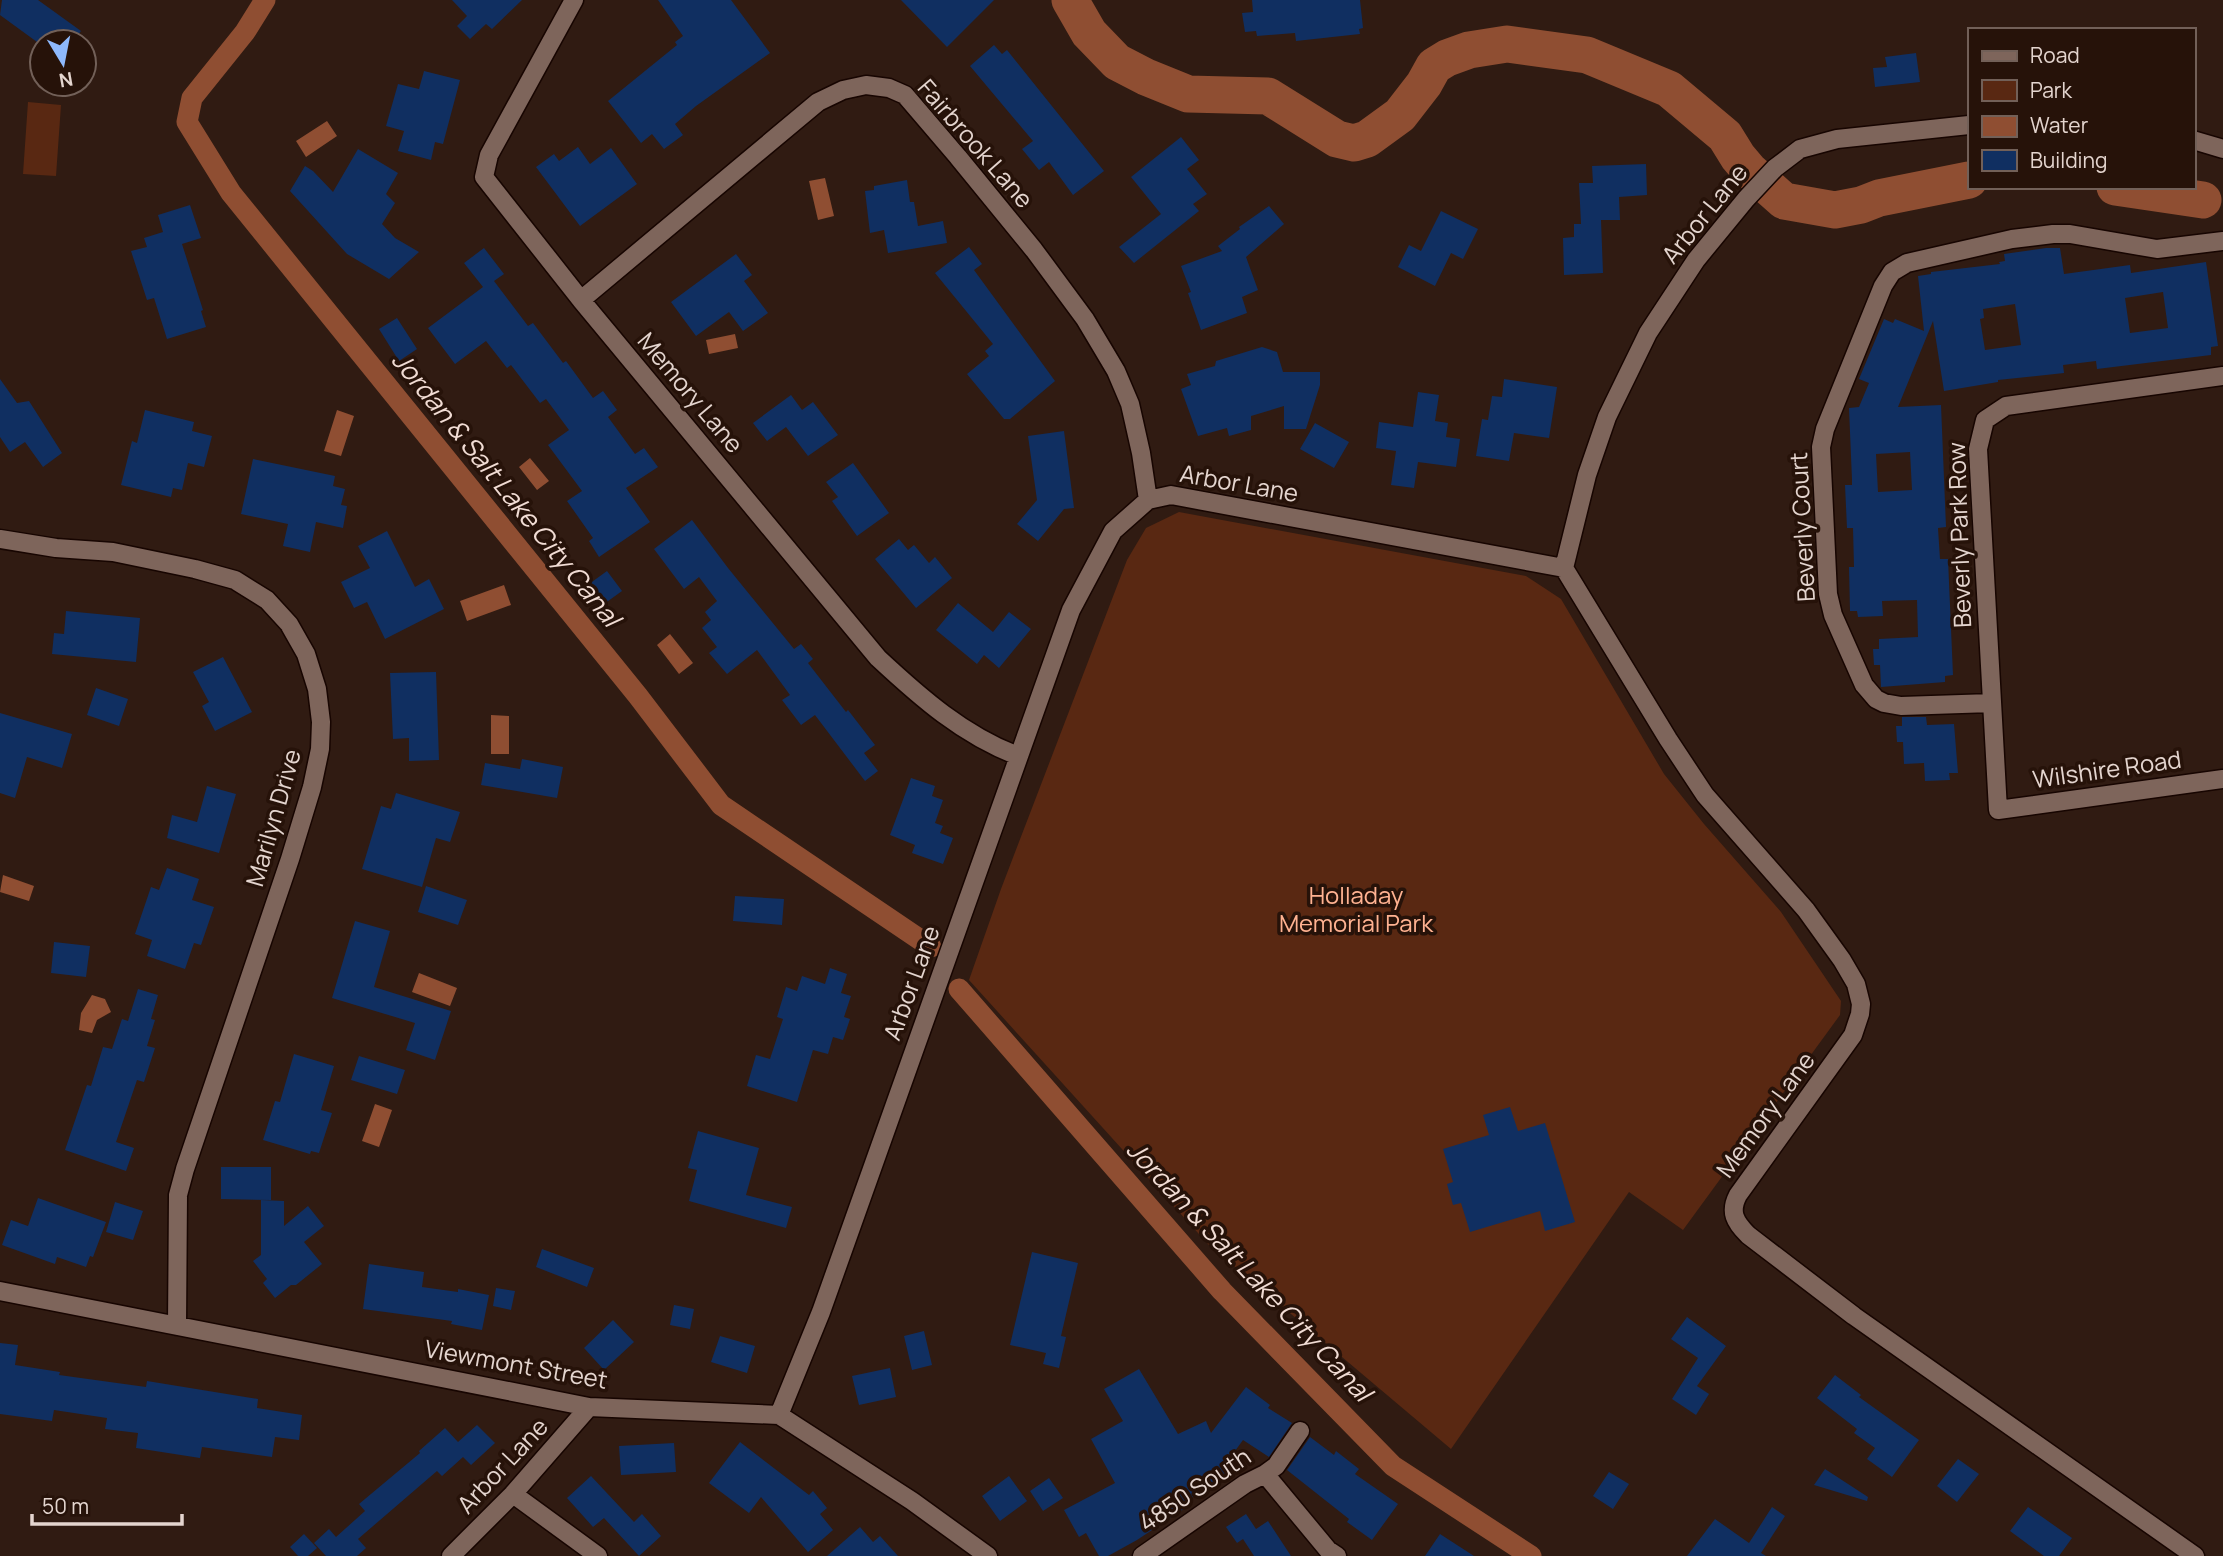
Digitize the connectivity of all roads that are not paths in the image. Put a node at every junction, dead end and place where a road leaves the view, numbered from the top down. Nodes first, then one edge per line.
1 (574, 0) edge
2 (1968, 125) edge
3 (2195, 141) edge
4 (2223, 149) edge
5 (2223, 241) edge
6 (581, 300) junction
7 (2223, 376) edge
8 (1148, 500) junction
9 (0, 539) edge
10 (1564, 568) junction
11 (1992, 703) junction
12 (1018, 756) junction
13 (2223, 779) edge
14 (1998, 810) joint
15 (0, 1291) edge
16 (177, 1326) junction
17 (589, 1407) junction
18 (779, 1415) junction
19 (1300, 1431) dead end
20 (1265, 1474) junction
21 (513, 1494) junction
22 (451, 1556) edge
23 (598, 1556) edge
24 (988, 1556) edge
25 (1142, 1556) edge
26 (1337, 1556) edge
27 (2195, 1556) edge

1 - 6 street, Memory Lane
2 - 10 street, Arbor Lane
3 - 4 street
5 - 11 street, Beverly Court
6 - 8 street, Fairbrook Lane
6 - 12 street, Memory Lane
7 - 11 street, Beverly Park Row
8 - 10 street, Arbor Lane
8 - 12 street, Arbor Lane
9 - 16 street, Marilyn Drive
10 - 27 street, Memory Lane
11 - 14 street, Beverly Park Row
12 - 18 street, Arbor Lane
13 - 14 street, Wilshire Road
15 - 16 street, Viewmont Street
16 - 17 street, Viewmont Street
17 - 18 street, Viewmont Street
17 - 21 street, Arbor Lane
18 - 24 street
19 - 20 street, 4850 South
20 - 25 street, 4850 South
20 - 26 street
21 - 22 street, Arbor Lane
21 - 23 street

